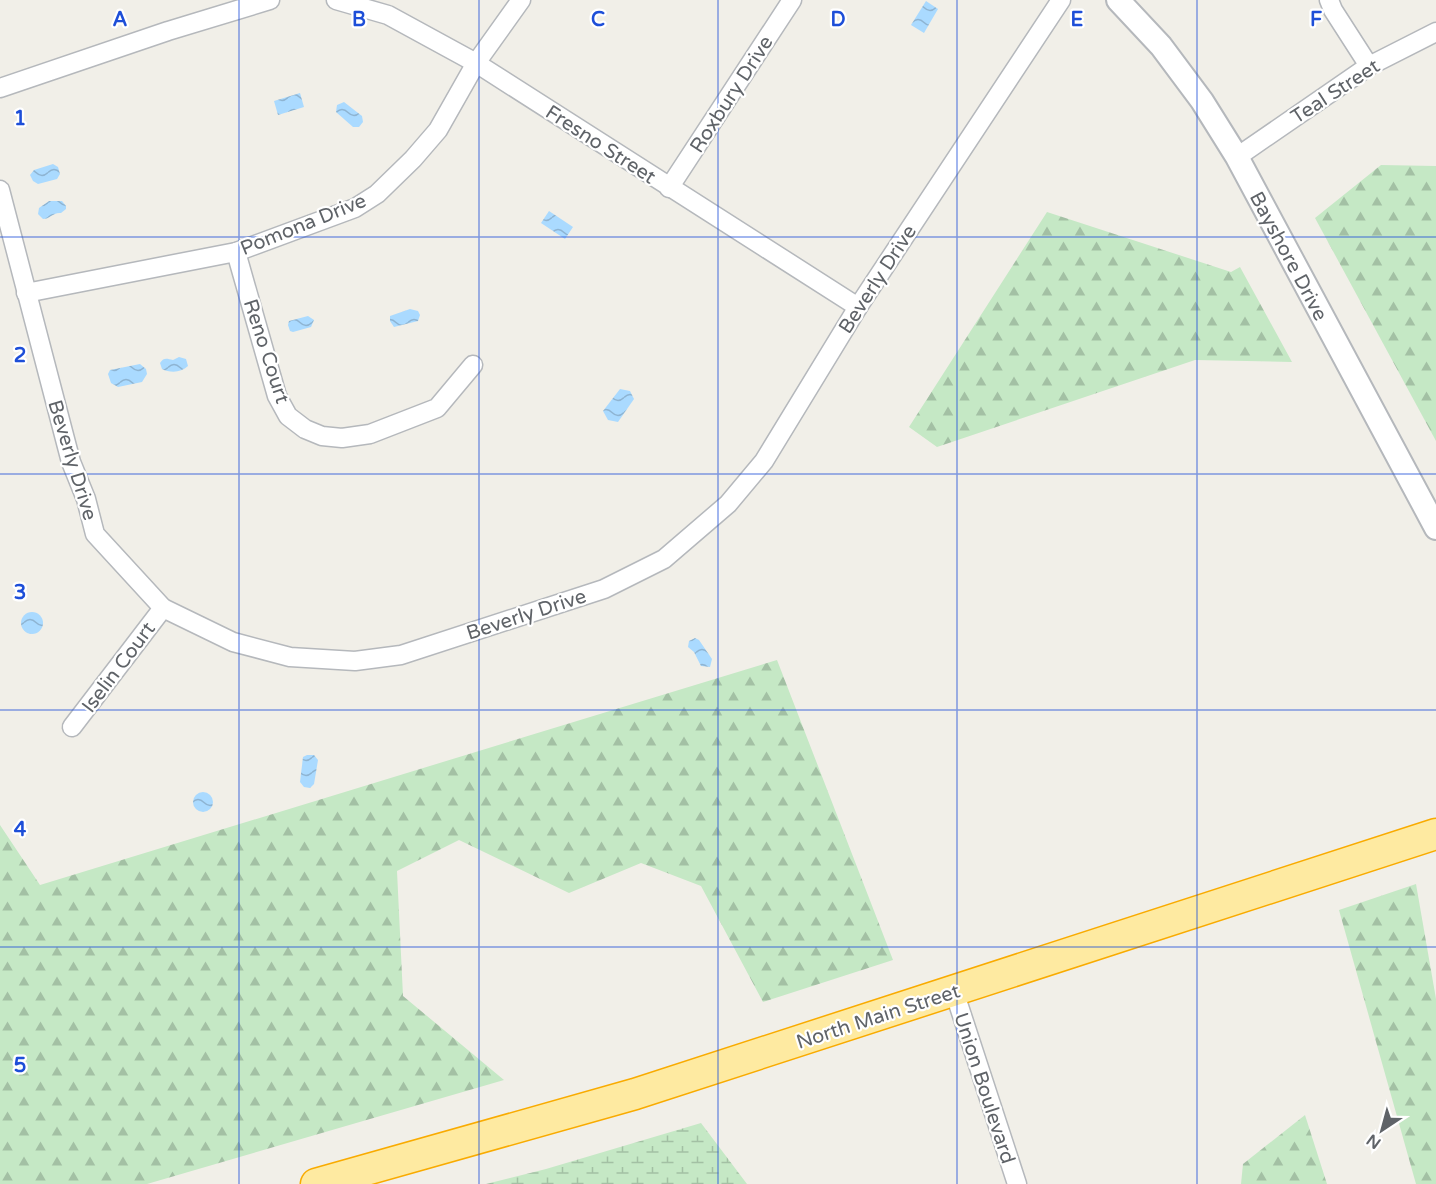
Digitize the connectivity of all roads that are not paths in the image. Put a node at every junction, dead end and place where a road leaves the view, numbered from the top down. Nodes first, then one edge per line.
1 (270, 0) edge
2 (336, 0) edge
3 (521, 0) edge
4 (792, 0) edge
5 (1061, 0) edge
6 (1118, 0) edge
7 (1329, 0) edge
8 (1436, 32) edge
9 (476, 63) junction
10 (1370, 66) junction
11 (0, 88) edge
12 (1237, 157) junction
13 (669, 188) junction
14 (0, 190) edge
15 (236, 252) junction
16 (26, 293) junction
17 (858, 307) junction
18 (472, 365) dead end
19 (1436, 528) edge
20 (163, 608) junction
21 (72, 727) dead end
22 (1436, 834) edge
23 (954, 991) junction
24 (316, 1184) edge
25 (1017, 1184) edge

1 - 11 street
2 - 9 street, Fresno Street
3 - 9 street, Pomona Drive
4 - 13 street, Roxbury Drive
5 - 17 street, Beverly Drive
6 - 12 street, Bayshore Drive
7 - 10 street
8 - 10 street, Teal Street
9 - 13 street, Fresno Street
9 - 15 street, Pomona Drive
10 - 12 street, Teal Street
12 - 19 street, Bayshore Drive
13 - 17 street, Fresno Street
14 - 16 street, Beverly Drive
15 - 16 street, Pomona Drive
15 - 18 street, Reno Court
16 - 20 street, Beverly Drive
17 - 20 street, Beverly Drive
20 - 21 street, Iselin Court
22 - 23 highway, North Main Street
23 - 24 highway, North Main Street
23 - 25 street, Union Boulevard

